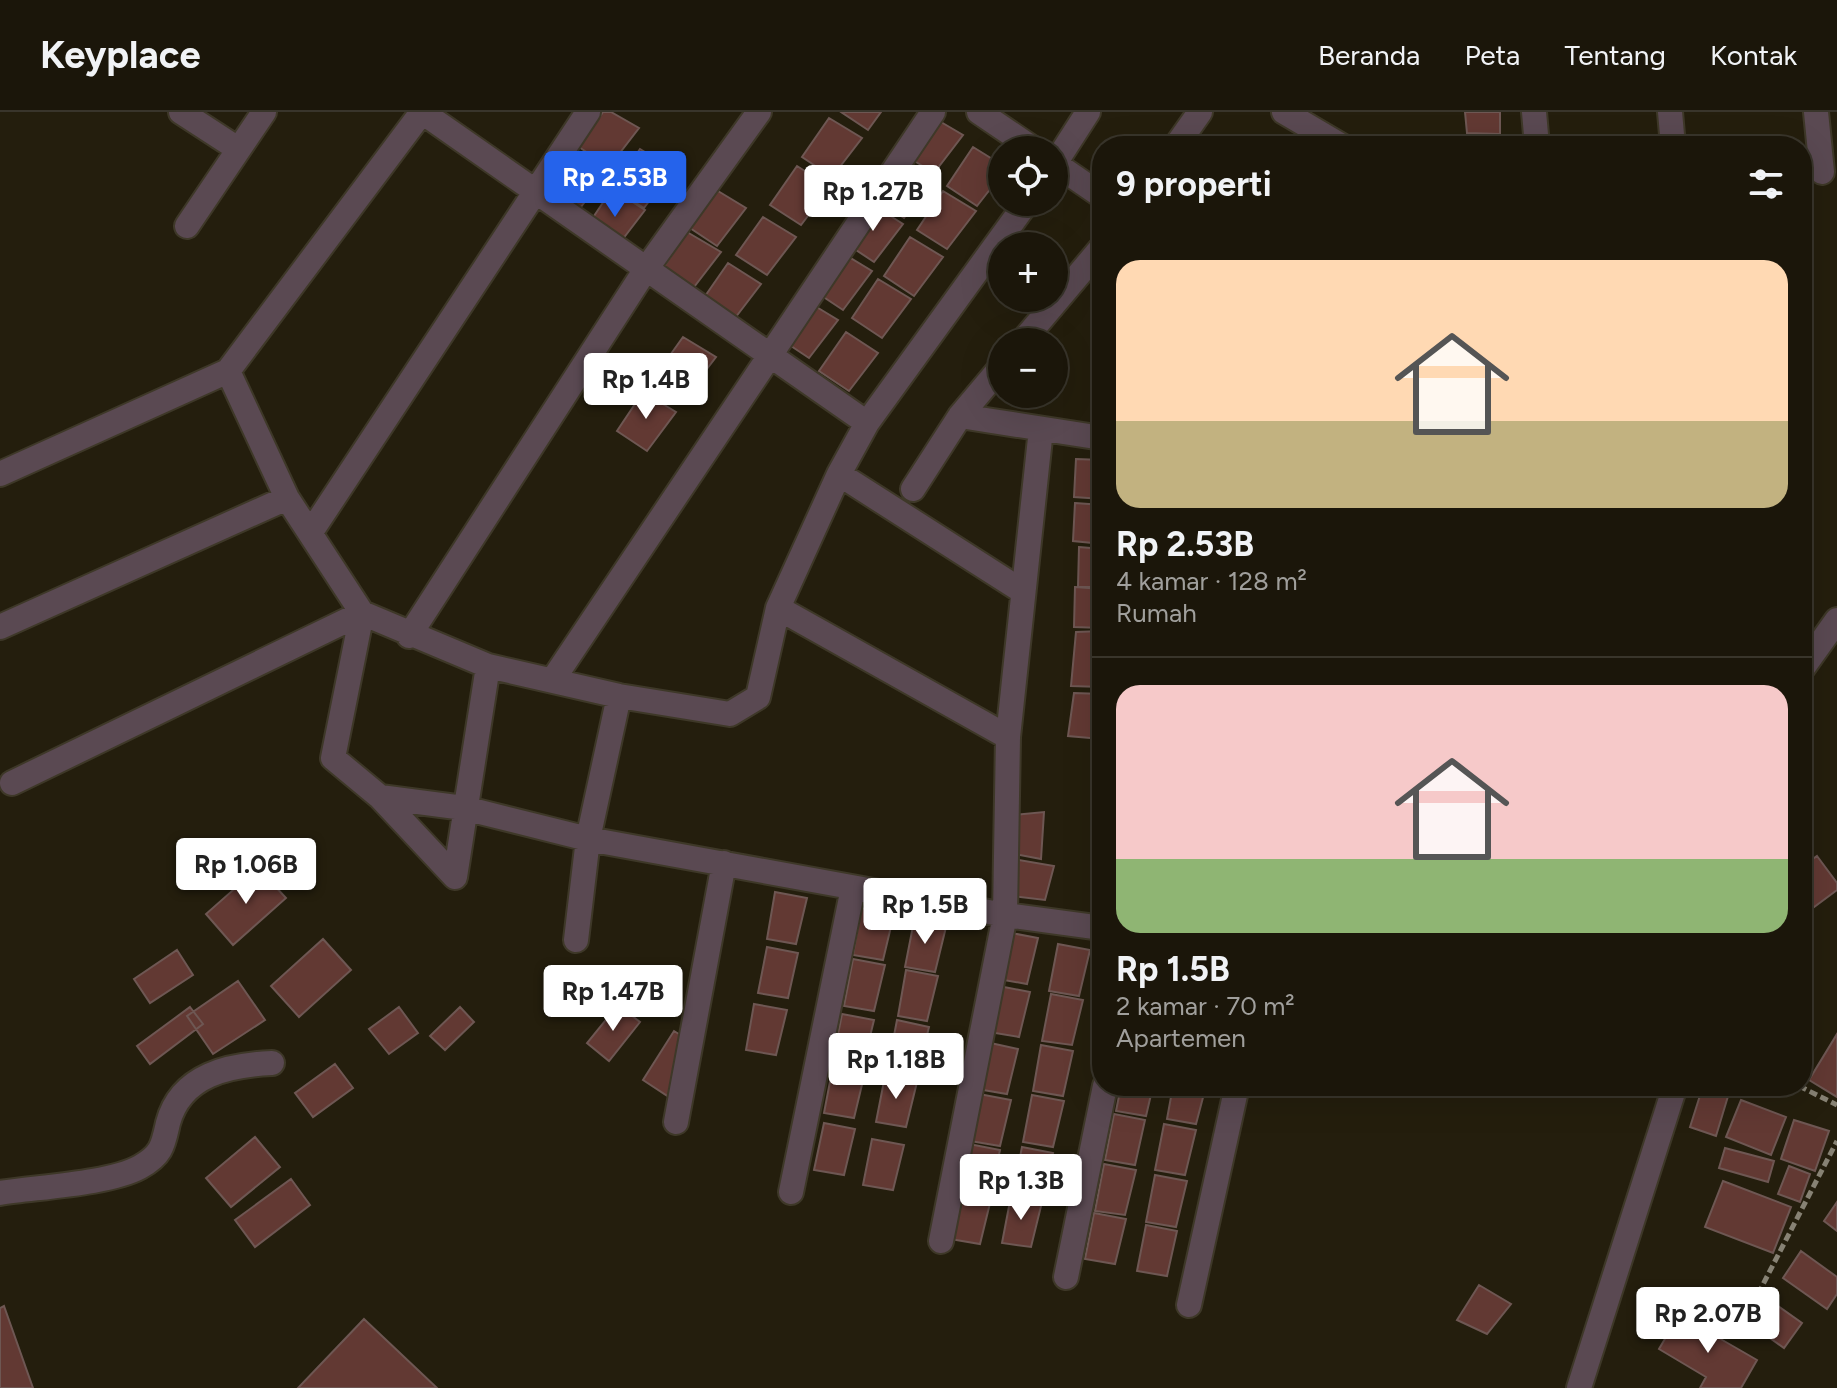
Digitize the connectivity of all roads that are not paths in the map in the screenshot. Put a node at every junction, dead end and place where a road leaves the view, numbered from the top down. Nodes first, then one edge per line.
1 (181, 112) edge
2 (264, 112) edge
3 (422, 112) edge
4 (588, 112) edge
5 (759, 112) edge
6 (933, 112) edge
7 (979, 112) edge
8 (1088, 112) edge
9 (1200, 112) edge
10 (1284, 112) edge
11 (1534, 112) edge
12 (1670, 112) edge
13 (1816, 112) edge
14 (1014, 136) edge
15 (1183, 136) edge
16 (1325, 136) edge
17 (1536, 136) edge
18 (1672, 136) edge
19 (1068, 143) edge
20 (238, 149) junction
21 (1068, 173) edge
22 (1820, 173) edge
23 (1092, 189) edge
24 (536, 192) junction
25 (1017, 216) edge
26 (187, 226) dead end
27 (1092, 259) edge
28 (646, 269) junction
29 (1034, 328) edge
30 (772, 356) junction
31 (228, 371) junction
32 (988, 383) edge
33 (960, 416) junction
34 (867, 423) junction
35 (1041, 429) junction
36 (1092, 437) edge
37 (0, 474) edge
38 (839, 474) junction
39 (913, 489) dead end
40 (287, 498) junction
41 (311, 532) junction
42 (1022, 591) junction
43 (778, 608) junction
44 (362, 613) junction
45 (1837, 620) edge
46 (0, 627) edge
47 (409, 636) junction
48 (1812, 655) edge
49 (488, 666) junction
50 (554, 678) junction
51 (619, 696) junction
52 (1008, 737) junction
53 (12, 783) dead end
54 (380, 797) junction
55 (464, 808) junction
56 (588, 839) junction
57 (724, 863) junction
58 (853, 888) junction
59 (1005, 915) junction
60 (1092, 927) edge
61 (576, 940) dead end
62 (272, 1063) dead end
63 (1103, 1096) edge
64 (1235, 1096) edge
65 (1672, 1096) edge
66 (676, 1122) dead end
67 (791, 1192) dead end
68 (0, 1193) edge
69 (941, 1241) dead end
70 (1066, 1277) dead end
71 (1189, 1305) dead end
72 (1579, 1388) edge

1 - 20 street
2 - 20 street
3 - 24 street
3 - 31 street
4 - 24 street
5 - 28 street
6 - 30 street
7 - 14 street
8 - 19 street
9 - 15 street
10 - 16 street
11 - 17 street
12 - 18 street
13 - 22 street
20 - 26 street
21 - 23 street
24 - 28 street
24 - 41 street
25 - 34 street
27 - 29 street
28 - 30 street
28 - 47 street
30 - 34 street
30 - 50 street
31 - 37 street
31 - 40 street
32 - 33 street
33 - 35 street
33 - 39 street
34 - 38 street
35 - 36 street
35 - 42 street
38 - 42 street
38 - 43 street
40 - 41 street
40 - 46 street
41 - 44 street
42 - 52 street
43 - 51 street
43 - 52 street
44 - 47 street
44 - 53 street
44 - 54 street
45 - 48 street
47 - 49 street
49 - 50 street
49 - 55 street
50 - 51 street
51 - 56 street
52 - 59 street
54 - 55 street
54 - 55 street
55 - 56 street
56 - 57 street
56 - 61 street
57 - 58 street
57 - 66 street
58 - 59 street
58 - 67 street
59 - 60 street
59 - 69 street
62 - 68 street
63 - 70 street
64 - 71 street
65 - 72 street

